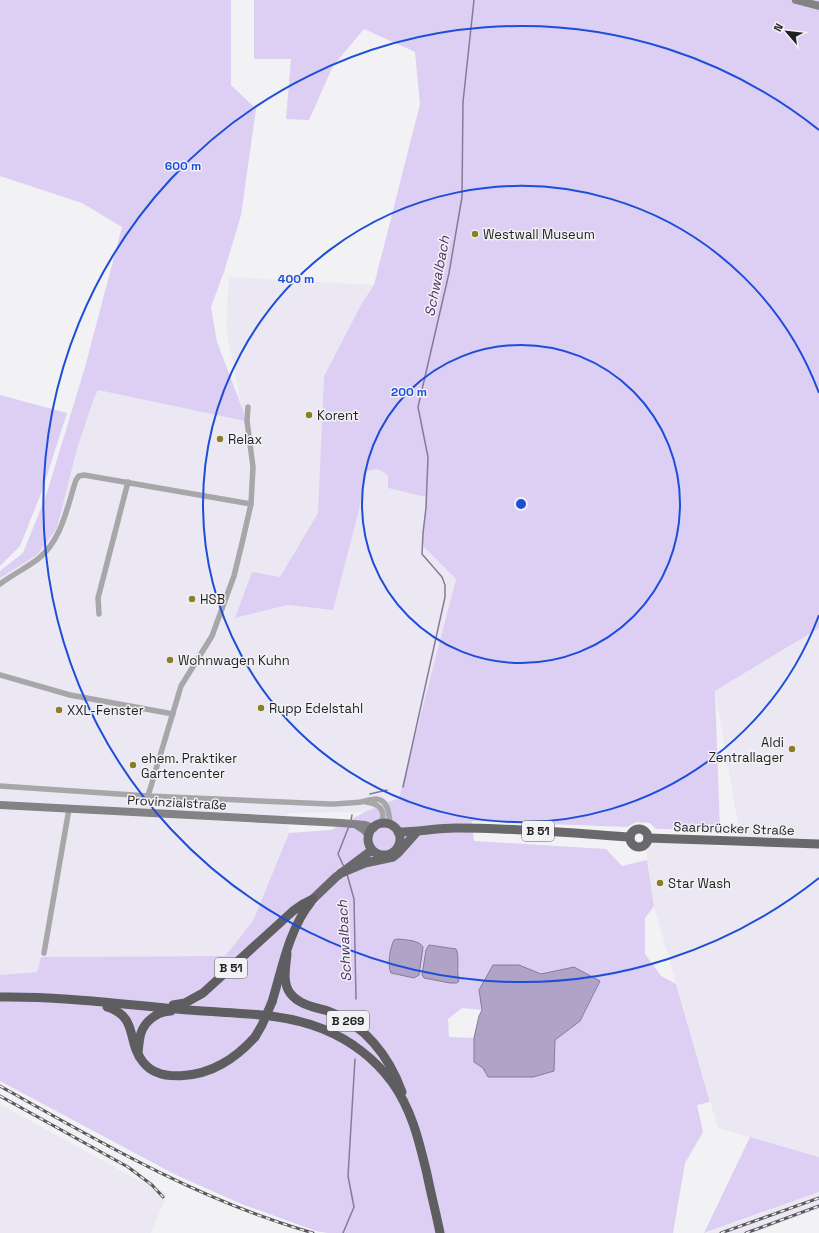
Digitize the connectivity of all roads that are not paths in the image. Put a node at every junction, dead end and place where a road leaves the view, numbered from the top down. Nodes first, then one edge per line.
1 (796, 0) edge
2 (819, 6) edge
3 (248, 407) dead end
4 (128, 482) junction
5 (250, 504) junction
6 (0, 584) edge
7 (99, 614) dead end
8 (0, 675) edge
9 (173, 714) junction
10 (0, 786) edge
11 (148, 796) junction
12 (364, 802) junction
13 (0, 805) edge
14 (69, 809) junction
15 (378, 828) junction
16 (416, 833) junction
17 (399, 837) junction
18 (630, 837) junction
19 (648, 838) junction
20 (819, 844) edge
21 (372, 850) junction
22 (351, 867) junction
23 (313, 899) junction
24 (44, 953) dead end
25 (287, 954) junction
26 (0, 997) edge
27 (74, 1000) junction
28 (136, 1005) junction
29 (190, 1010) junction
30 (138, 1054) junction
31 (406, 1105) junction
32 (440, 1233) edge

1 - 2 main road
3 - 5 street
4 - 5 street
4 - 6 street
4 - 7 street
5 - 9 street
8 - 9 street
9 - 11 street
10 - 11 street
11 - 12 street
12 - 15 street
12 - 15 street
13 - 14 main road, Provinzialstraße
14 - 15 main road, Provinzialstraße
14 - 24 street
15 - 17 main road
15 - 21 main road
16 - 17 main road, B 51
16 - 18 main road, B 51
16 - 22 main road, B 51
17 - 21 main road, B 51
18 - 19 main road
18 - 19 main road
19 - 20 main road, Saarbrücker Straße
21 - 22 main road, B 51
22 - 23 main road, B 51
23 - 25 highway, B 51
23 - 28 highway, B 51
25 - 30 highway, B 51, bridge
25 - 31 highway, B 269
26 - 27 highway, B 51
27 - 28 highway, B 51
27 - 30 highway, B 51
28 - 29 highway, B 51
29 - 30 highway
29 - 31 highway, B 269
31 - 32 highway, B 269

